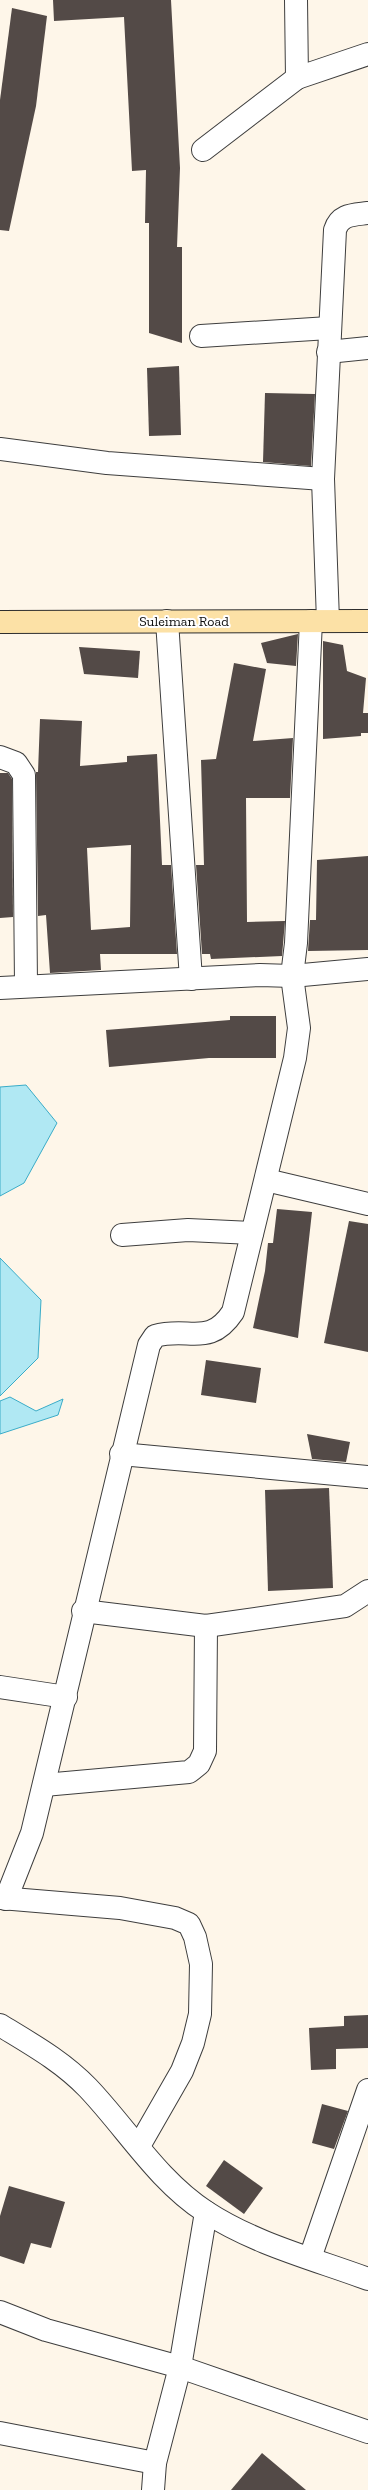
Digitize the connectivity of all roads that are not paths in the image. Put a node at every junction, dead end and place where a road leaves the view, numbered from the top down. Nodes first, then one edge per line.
1 (296, 0) edge
2 (368, 54) edge
3 (298, 78) junction
4 (203, 150) dead end
5 (368, 213) edge
6 (329, 328) junction
7 (201, 336) dead end
8 (368, 348) edge
9 (328, 352) junction
10 (0, 449) edge
11 (323, 479) junction
12 (167, 621) junction
13 (320, 621) junction
14 (368, 621) edge
15 (0, 622) edge
16 (0, 757) edge
17 (368, 969) edge
18 (292, 976) junction
19 (191, 979) junction
20 (26, 985) junction
21 (0, 988) edge
22 (266, 1180) junction
23 (368, 1204) edge
24 (252, 1232) junction
25 (122, 1235) dead end
26 (121, 1454) junction
27 (368, 1477) edge
28 (368, 1591) edge
29 (83, 1611) junction
30 (206, 1626) junction
31 (0, 1687) edge
32 (66, 1697) junction
33 (44, 1785) junction
34 (3, 1899) edge
35 (0, 2025) edge
36 (368, 2090) edge
37 (139, 2146) junction
38 (206, 2212) junction
39 (310, 2258) junction
40 (368, 2279) edge
41 (0, 2312) edge
42 (180, 2367) junction
43 (368, 2432) edge
44 (0, 2433) edge
45 (155, 2463) junction
46 (153, 2490) edge

1 - 3 street
2 - 3 street
3 - 4 street
5 - 6 street
6 - 7 street
6 - 9 street
8 - 9 street
9 - 11 street
10 - 11 street
11 - 13 street
12 - 13 street, Suleiman Road
12 - 15 street, Suleiman Road
12 - 19 street
13 - 14 street, Suleiman Road
13 - 18 street
16 - 20 street
17 - 18 street
18 - 19 street
18 - 22 street
19 - 20 street
20 - 21 street
22 - 23 street
22 - 24 street
24 - 25 street
24 - 26 street
26 - 27 street
26 - 29 street
28 - 30 street
29 - 30 street
29 - 32 street
30 - 33 street
31 - 32 street
32 - 33 street
33 - 34 street
34 - 37 street
35 - 37 street
36 - 39 street
37 - 38 street
38 - 39 street
38 - 42 street
39 - 40 street
41 - 42 street
42 - 43 street
42 - 45 street
44 - 45 street
45 - 46 street

